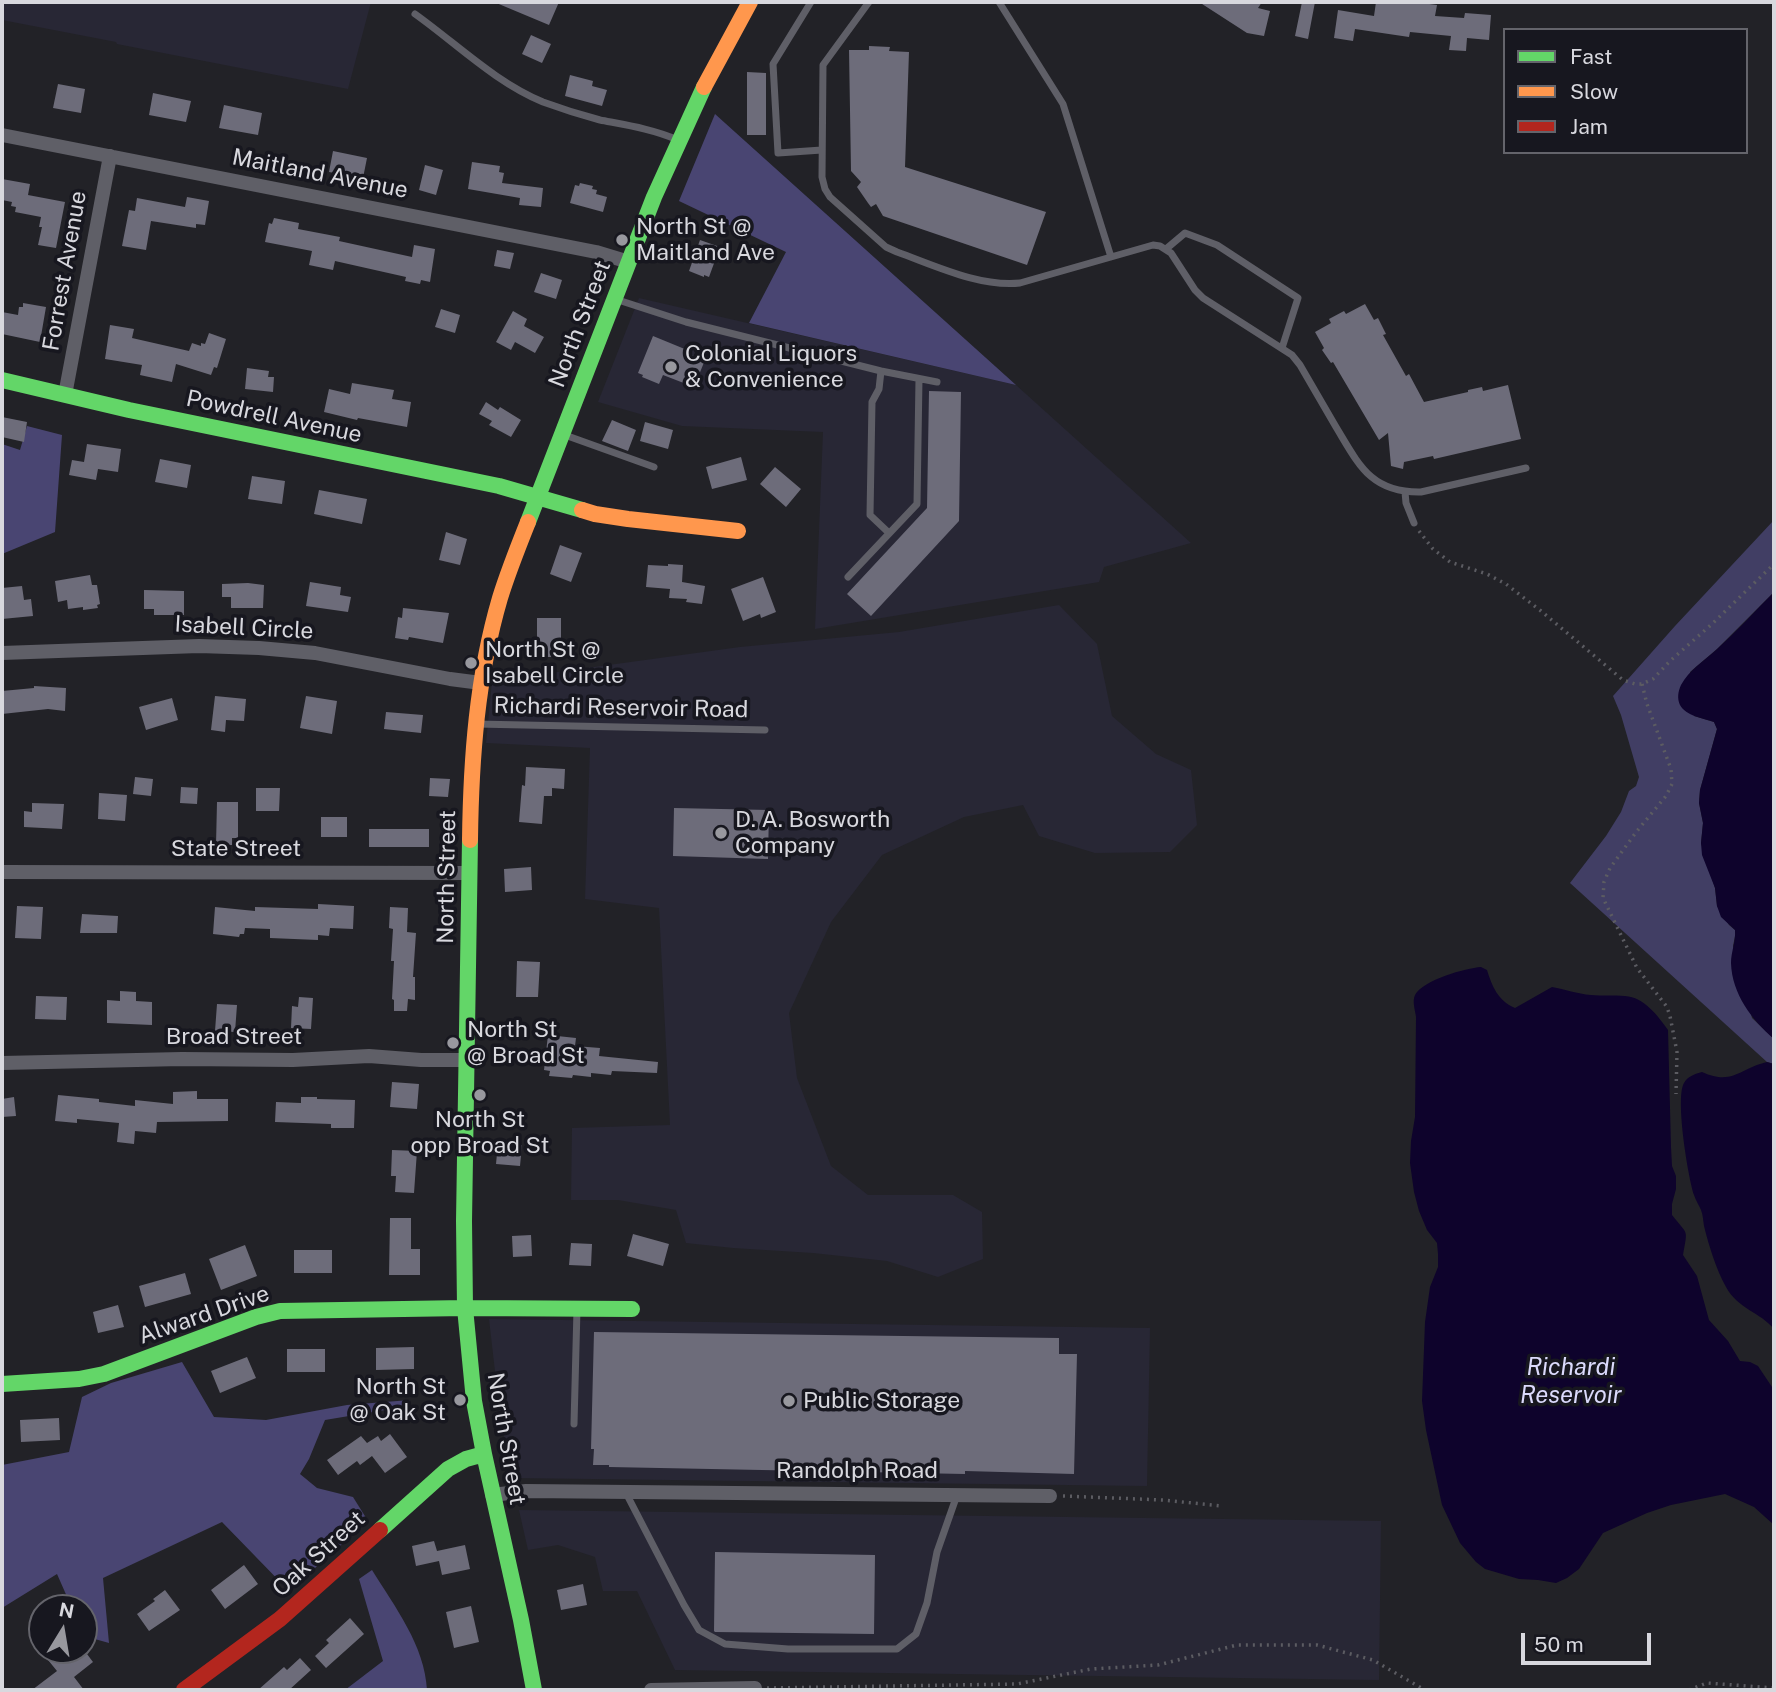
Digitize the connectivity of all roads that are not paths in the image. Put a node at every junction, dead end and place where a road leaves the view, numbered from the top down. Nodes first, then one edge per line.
1 (750, 2) edge
2 (811, 2) edge
3 (869, 2) edge
4 (999, 2) edge
5 (415, 14) dead end
6 (2, 135) edge
7 (678, 140) junction
8 (821, 150) junction
9 (110, 156) junction
10 (1166, 249) junction
11 (1111, 257) junction
12 (629, 262) junction
13 (615, 299) junction
14 (1282, 348) junction
15 (881, 371) junction
16 (919, 379) junction
17 (2, 380) edge
18 (936, 382) dead end
19 (65, 395) junction
20 (562, 434) junction
21 (654, 467) dead end
22 (1526, 468) dead end
23 (1405, 492) junction
24 (537, 496) junction
25 (1414, 523) road end
26 (738, 531) dead end
27 (890, 533) junction
28 (848, 577) dead end
29 (2, 653) edge
30 (481, 683) junction
31 (476, 724) junction
32 (765, 730) dead end
33 (2, 872) edge
34 (470, 873) junction
35 (467, 1060) junction
36 (2, 1063) edge
37 (465, 1308) junction
38 (577, 1308) junction
39 (632, 1309) dead end
40 (2, 1384) edge
41 (574, 1424) dead end
42 (484, 1454) junction
43 (625, 1492) junction
44 (492, 1494) junction
45 (957, 1495) junction
46 (1050, 1496) road end
47 (755, 1688) road end
48 (184, 1690) edge
49 (534, 1690) edge
50 (651, 1690) edge

1 - 7 street, North Street
2 - 8 lane
3 - 8 lane
4 - 11 lane
5 - 7 lane
6 - 9 street, Maitland Avenue
7 - 12 street, North Street
8 - 11 lane
9 - 12 street, Maitland Avenue
9 - 19 street, Forrest Avenue
10 - 11 lane
10 - 14 lane
10 - 14 lane
12 - 13 street, North Street
13 - 15 lane
13 - 20 street, North Street
14 - 23 lane
15 - 16 lane
15 - 27 lane
16 - 18 lane
16 - 27 lane
17 - 19 street, Powdrell Avenue
19 - 24 street, Powdrell Avenue
20 - 21 lane
20 - 24 street, North Street
22 - 23 lane
23 - 25 lane
24 - 26 street, Powdrell Avenue
24 - 30 street, North Street
27 - 28 lane
29 - 30 street, Isabell Circle
30 - 31 street, North Street
31 - 32 lane, Richardi Reservoir Road
31 - 34 street, North Street
33 - 34 street, State Street
34 - 35 street, North Street
35 - 36 street, Broad Street
35 - 37 street, North Street
37 - 38 street, Alward Drive
37 - 40 street, Alward Drive
37 - 42 street, North Street
38 - 39 street, Alward Drive
38 - 41 lane
42 - 44 street, North Street
42 - 48 street, Oak Street
43 - 44 street, Randolph Road
43 - 45 street, Randolph Road
43 - 45 lane
44 - 49 street, North Street
45 - 46 street, Randolph Road
47 - 50 street

